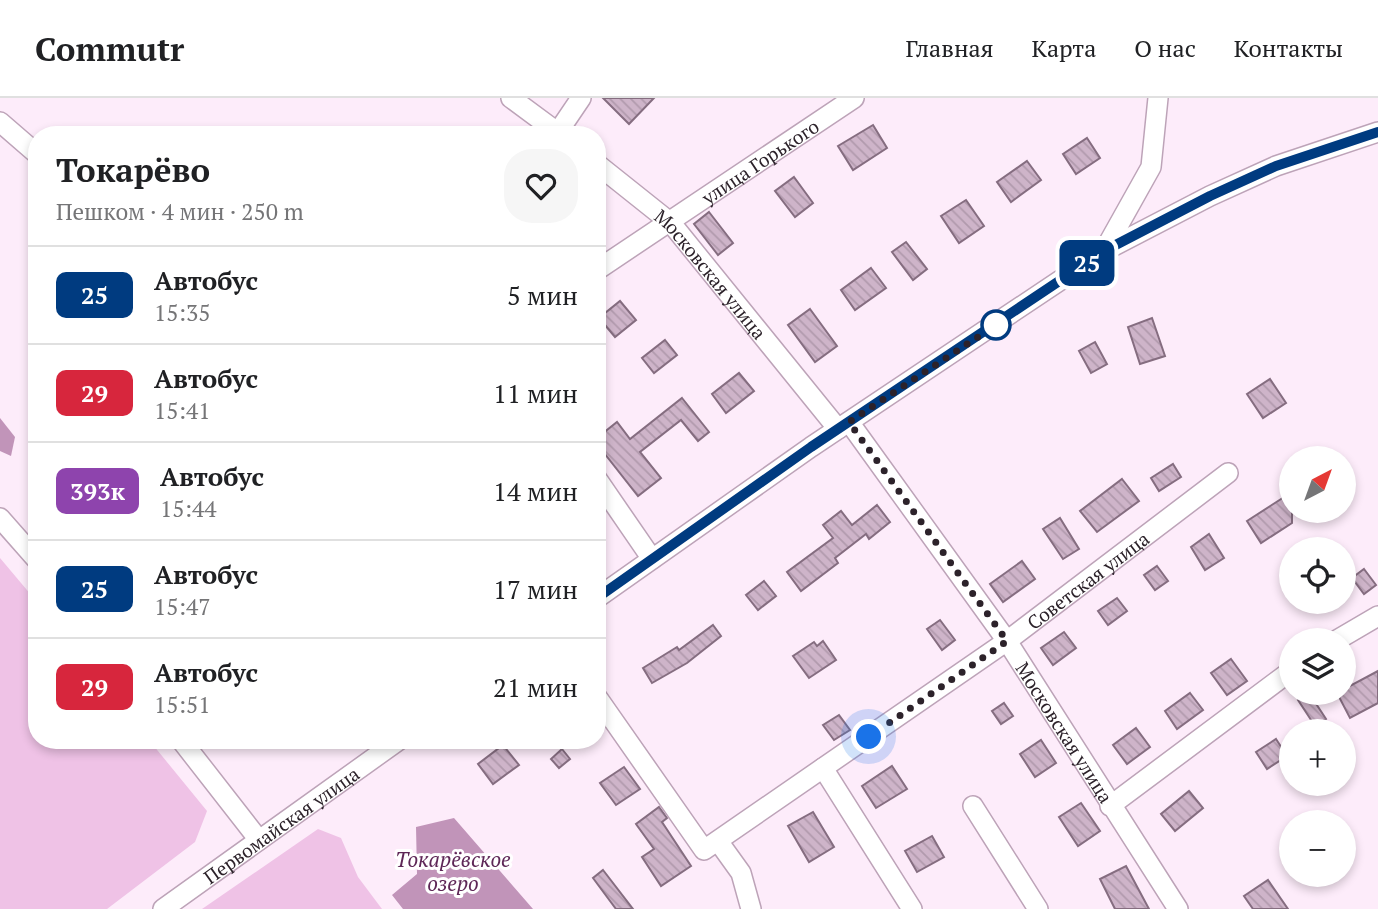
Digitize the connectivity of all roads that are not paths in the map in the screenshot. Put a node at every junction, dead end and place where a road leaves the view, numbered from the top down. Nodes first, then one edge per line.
1 (511, 98) edge
2 (581, 98) edge
3 (854, 98) edge
4 (1158, 98) edge
5 (0, 122) edge
6 (550, 126) edge
7 (564, 126) edge
8 (1378, 132) edge
9 (28, 146) edge
10 (606, 171) edge
11 (671, 223) junction
12 (1104, 251) junction
13 (606, 264) edge
14 (844, 425) junction
15 (1228, 472) dead end
16 (606, 492) edge
17 (0, 518) edge
18 (28, 550) edge
19 (652, 559) junction
20 (606, 592) edge
21 (1378, 616) edge
22 (1356, 629) edge
23 (1007, 641) junction
24 (1279, 680) edge
25 (606, 709) edge
26 (188, 749) edge
27 (387, 749) edge
28 (823, 768) junction
29 (973, 806) dead end
30 (1110, 806) junction
31 (259, 840) junction
32 (711, 845) junction
33 (163, 909) edge
34 (751, 909) edge
35 (912, 909) edge
36 (1038, 909) edge
37 (1178, 909) edge

1 - 6 street
2 - 7 street
3 - 11 street, улица Горького
4 - 12 street
5 - 9 street
8 - 12 street
10 - 11 street, Московская улица
11 - 13 street, улица Горького
11 - 14 street, Московская улица
12 - 14 street
14 - 19 street
14 - 23 street, Московская улица
15 - 23 street, Советская улица
16 - 19 street
17 - 18 street
19 - 20 street
21 - 22 street
23 - 28 street, Советская улица
23 - 30 street, Московская улица
24 - 30 street
25 - 32 street
26 - 31 street
27 - 31 street, Первомайская улица
28 - 32 street, Советская улица
28 - 35 street
29 - 36 street
30 - 37 street, Московская улица
31 - 33 street, Первомайская улица
32 - 34 street

